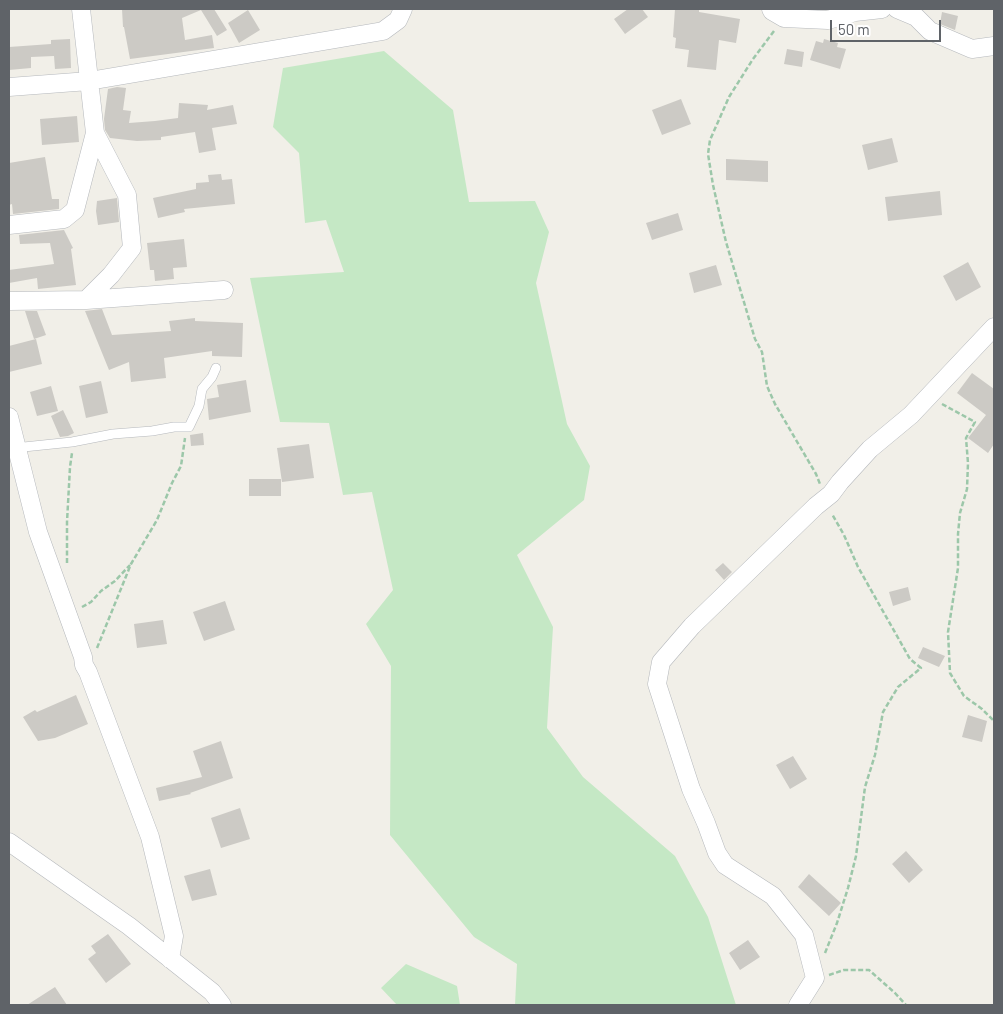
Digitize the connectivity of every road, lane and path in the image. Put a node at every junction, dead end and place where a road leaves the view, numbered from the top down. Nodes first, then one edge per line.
1 (81, 9) edge
2 (403, 9) edge
3 (771, 9) edge
4 (882, 9) edge
5 (897, 9) edge
6 (864, 10) edge
7 (994, 46) edge
8 (89, 81) junction
9 (9, 87) edge
10 (95, 133) junction
11 (9, 225) edge
12 (224, 290) dead end
13 (86, 300) junction
14 (9, 301) edge
15 (994, 327) edge
16 (216, 368) dead end
17 (939, 402) dead end
18 (9, 417) edge
19 (188, 427) junction
20 (72, 442) junction
21 (12, 448) edge
22 (67, 564) dead end
23 (131, 564) junction
24 (68, 616) junction
25 (88, 672) junction
26 (994, 721) edge
27 (9, 842) edge
28 (170, 959) junction
29 (815, 978) junction
30 (222, 1005) edge
31 (798, 1005) edge
32 (906, 1005) edge

1 - 8 street
2 - 8 street
3 - 6 street
4 - 6 street
5 - 7 street
8 - 9 street
8 - 10 street
10 - 11 street
10 - 13 street
12 - 13 street
13 - 14 street
15 - 29 street
16 - 19 lane
17 - 26 path
18 - 21 street
19 - 20 lane
19 - 23 path
20 - 21 lane
20 - 22 path
21 - 24 street
23 - 24 path
23 - 25 path
24 - 25 street
25 - 28 street
27 - 28 street
28 - 30 street
29 - 31 street
29 - 32 path

